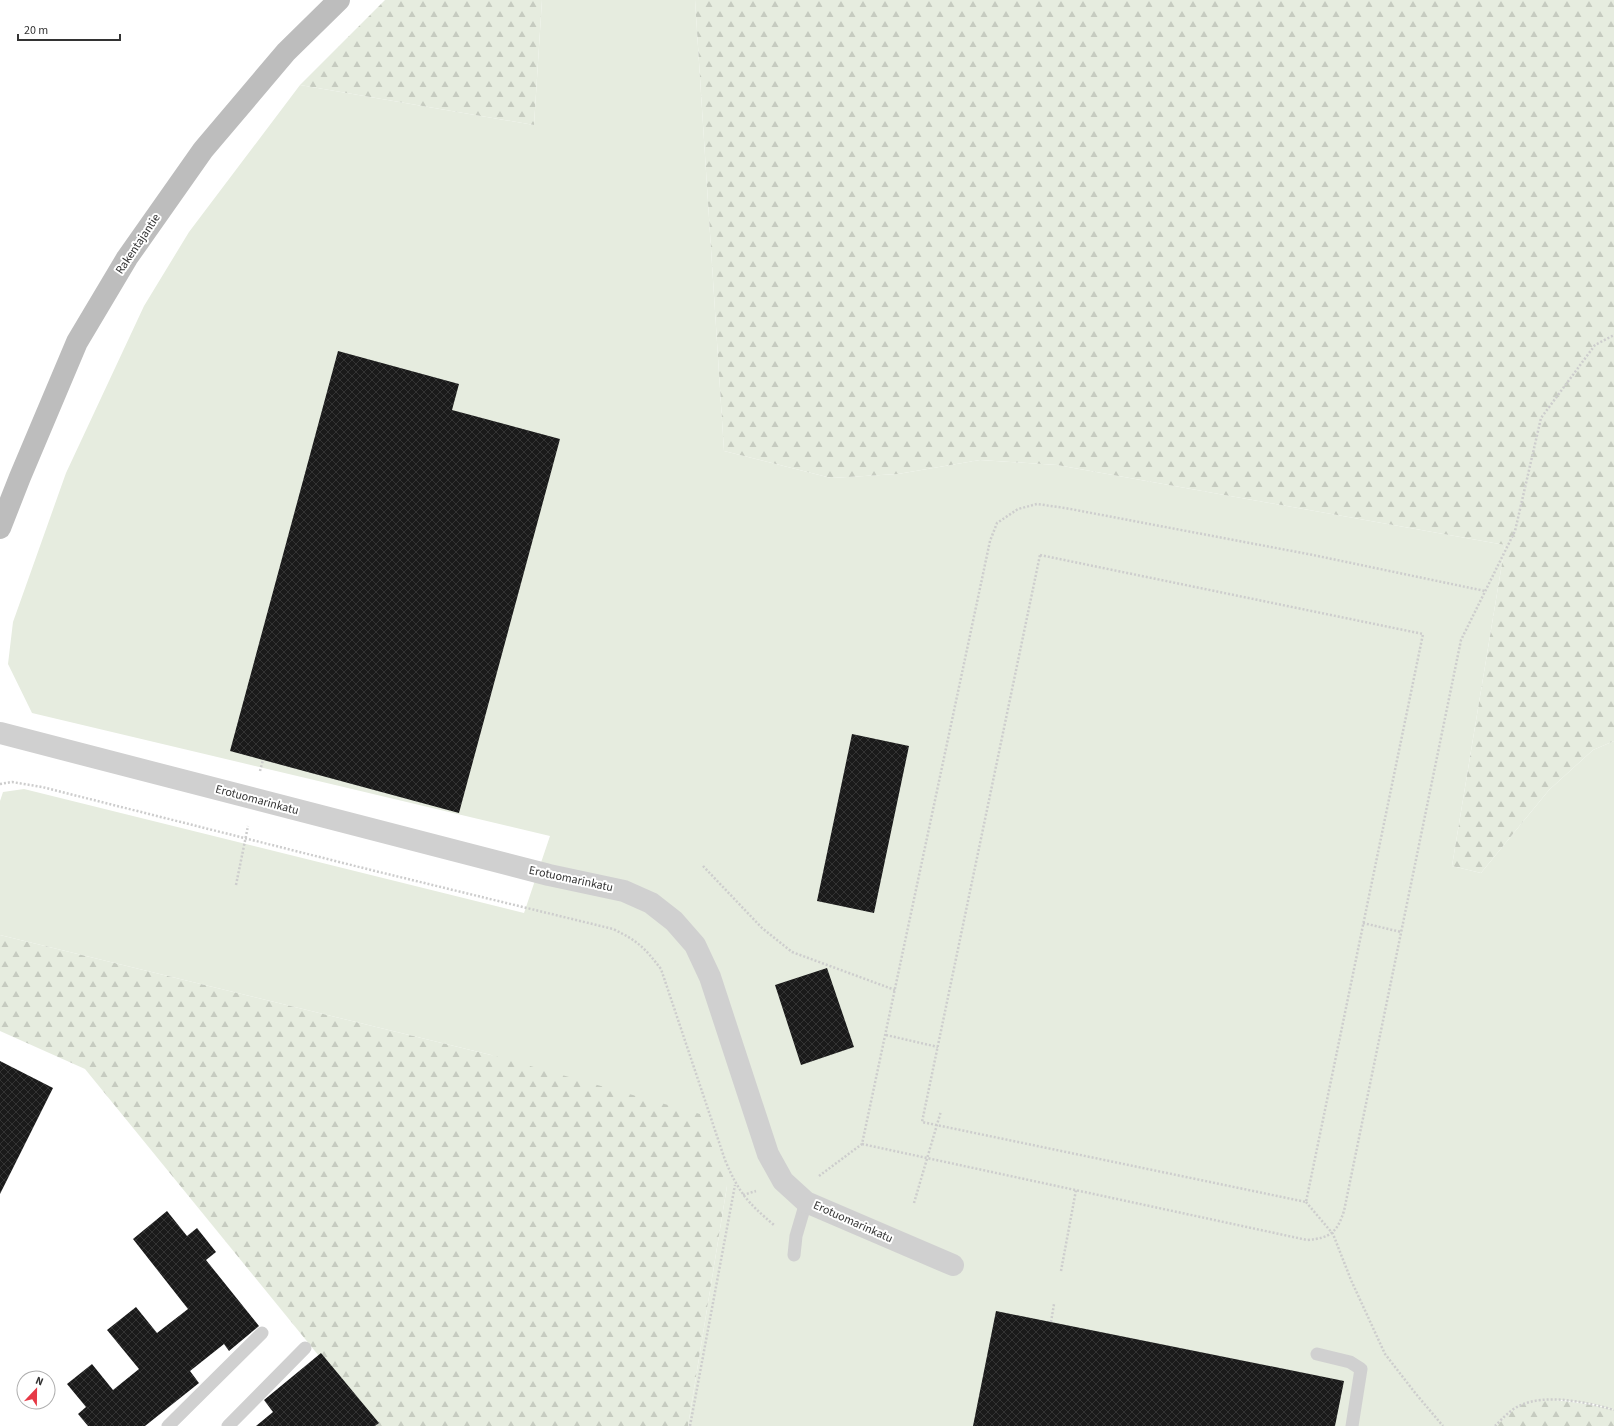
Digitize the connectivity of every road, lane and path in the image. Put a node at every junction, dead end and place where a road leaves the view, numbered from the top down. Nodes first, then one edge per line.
1 (339, 0) edge
2 (1614, 335) edge
3 (0, 528) edge
4 (1485, 592) junction
5 (0, 734) edge
6 (0, 784) edge
7 (704, 866) dead end
8 (1363, 923) junction
9 (1401, 932) junction
10 (895, 990) junction
11 (886, 1035) junction
12 (938, 1047) junction
13 (941, 1111) dead end
14 (936, 1125) junction
15 (927, 1158) junction
16 (736, 1184) junction
17 (1076, 1190) junction
18 (806, 1202) junction
19 (1306, 1202) junction
20 (914, 1203) dead end
21 (1333, 1234) junction
22 (796, 1236) junction
23 (794, 1255) dead end
24 (953, 1265) dead end
25 (1060, 1271) dead end
26 (1054, 1304) dead end
27 (1050, 1322) dead end
28 (262, 1333) dead end
29 (305, 1348) dead end
30 (1317, 1354) dead end
31 (1614, 1410) edge
32 (168, 1426) edge
33 (228, 1426) edge
34 (690, 1426) edge
35 (1352, 1426) edge
36 (1443, 1426) edge
37 (1495, 1426) edge

1 - 3 street, Rakentajantie
2 - 4 path
4 - 9 path
4 - 10 path
5 - 18 street, Erotuomarinkatu
6 - 16 path
7 - 10 path
8 - 9 path
8 - 12 path
8 - 19 path
9 - 21 path
10 - 11 path
11 - 12 path
11 - 15 path
12 - 14 path
13 - 14 path
14 - 15 path
14 - 19 path
15 - 17 path
15 - 20 path
16 - 22 path
16 - 34 path
17 - 21 path
17 - 25 path
18 - 22 lane
18 - 24 street, Erotuomarinkatu
19 - 21 path
21 - 36 path
22 - 23 lane
26 - 27 path
28 - 32 lane
29 - 33 lane
30 - 35 lane
31 - 37 path

